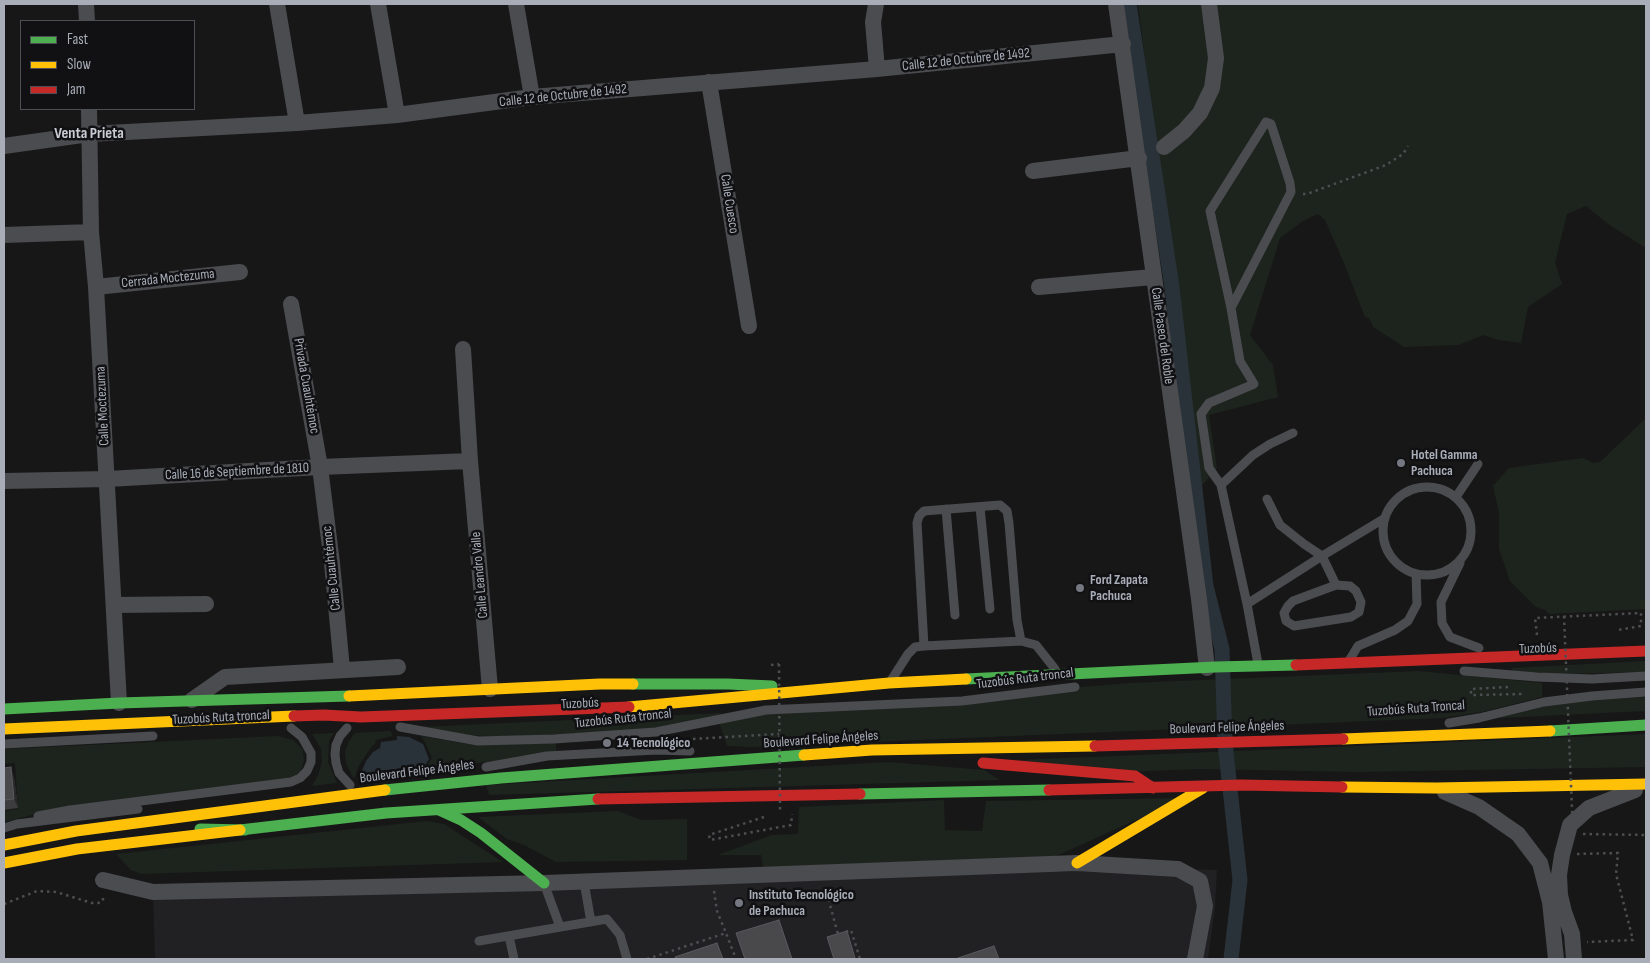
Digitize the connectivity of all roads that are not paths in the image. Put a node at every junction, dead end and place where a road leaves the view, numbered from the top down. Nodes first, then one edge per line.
1 (86, 4) edge
2 (277, 4) edge
3 (378, 4) edge
4 (516, 4) edge
5 (876, 4) edge
6 (1116, 4) edge
7 (1209, 4) edge
8 (87, 20) edge
9 (1123, 44) junction
10 (877, 69) junction
11 (709, 82) junction
12 (532, 97) junction
13 (89, 110) edge
14 (397, 115) junction
15 (297, 123) junction
16 (89, 134) junction
17 (4, 146) edge
18 (1164, 147) dead end
19 (1139, 158) junction
20 (1033, 171) dead end
21 (91, 232) junction
22 (4, 235) edge
23 (240, 272) dead end
24 (1153, 277) junction
25 (96, 286) junction
26 (1039, 287) dead end
27 (291, 304) dead end
28 (1231, 308) junction
29 (749, 326) dead end
30 (462, 349) dead end
31 (1293, 433) dead end
32 (470, 461) junction
33 (1478, 464) dead end
34 (320, 467) junction
35 (108, 479) junction
36 (4, 480) edge
37 (1221, 485) junction
38 (1456, 497) junction
39 (1266, 499) dead end
40 (980, 507) junction
41 (946, 509) junction
42 (1384, 518) junction
43 (1322, 556) junction
44 (1461, 560) junction
45 (1416, 574) junction
46 (1336, 585) junction
47 (206, 604) dead end
48 (1247, 604) junction
49 (114, 606) junction
50 (990, 609) dead end
51 (955, 615) dead end
52 (1021, 641) junction
53 (924, 646) junction
54 (1646, 652) edge
55 (1508, 657) junction
56 (1646, 657) edge
57 (1347, 664) junction
58 (1259, 666) junction
59 (1430, 666) junction
60 (398, 667) dead end
61 (342, 669) junction
62 (1210, 673) junction
63 (1060, 676) junction
64 (1646, 676) edge
65 (1184, 678) dead end
66 (1122, 681) dead end
67 (889, 684) junction
68 (1084, 685) dead end
69 (832, 688) junction
70 (490, 689) junction
71 (1646, 692) edge
72 (251, 698) junction
73 (191, 700) junction
74 (119, 703) junction
75 (4, 709) edge
76 (766, 710) junction
77 (712, 711) dead end
78 (457, 713) junction
79 (665, 713) dead end
80 (1505, 721) dead end
81 (1451, 722) junction
82 (1441, 723) dead end
83 (1646, 725) edge
84 (394, 726) joint
85 (291, 728) junction
86 (310, 728) dead end
87 (346, 728) dead end
88 (4, 729) edge
89 (281, 729) dead end
90 (1196, 734) dead end
91 (162, 735) dead end
92 (4, 744) edge
93 (872, 750) junction
94 (702, 751) dead end
95 (721, 752) dead end
96 (955, 760) dead end
97 (974, 762) dead end
98 (474, 769) dead end
99 (1646, 785) edge
100 (340, 786) dead end
101 (1207, 787) junction
102 (1153, 788) junction
103 (1436, 788) junction
104 (300, 789) dead end
105 (439, 810) junction
106 (17, 824) junction
107 (4, 828) edge
108 (96, 829) junction
109 (244, 830) junction
110 (4, 845) edge
111 (1077, 862) junction
112 (6, 867) edge
113 (103, 880) road end
114 (584, 882) junction
115 (544, 883) junction
116 (590, 922) junction
117 (560, 927) junction
118 (509, 936) junction
119 (479, 941) dead end
120 (514, 959) edge
121 (627, 959) edge
122 (1195, 959) edge
123 (1556, 959) edge
124 (1574, 959) edge

1 - 8 street
2 - 15 street
3 - 14 street
4 - 12 street
5 - 10 street
6 - 9 street, Calle Paseo del Roble
7 - 18 street
9 - 10 street, Calle 12 de Octubre de 1492
9 - 19 street, Calle Paseo del Roble
10 - 11 street, Calle 12 de Octubre de 1492
11 - 12 street, Calle 12 de Octubre de 1492
11 - 29 street, Calle Cuesco
12 - 14 street, Calle 12 de Octubre de 1492
13 - 16 street, Calle Moctezuma
14 - 15 street, Calle 12 de Octubre de 1492
15 - 16 street, Calle 12 de Octubre de 1492
16 - 17 street, Calle 12 de Octubre de 1492
16 - 21 street, Calle Moctezuma
19 - 20 street
19 - 24 street, Calle Paseo del Roble
21 - 22 street
21 - 25 street, Calle Moctezuma
23 - 25 street, Cerrada Moctezuma
24 - 26 street
24 - 62 street, Calle Paseo del Roble
25 - 35 street, Calle Moctezuma
27 - 34 street, Privada Cuauhtémoc
28 - 28 lane
28 - 37 lane
30 - 32 street, Calle Leandro Valle
31 - 37 lane
32 - 34 street, Calle 16 de Septiembre de 1810
32 - 70 street, Calle Leandro Valle
33 - 38 lane
34 - 35 street, Calle 16 de Septiembre de 1810
34 - 61 street, Calle Cuauhtémoc
35 - 36 street, Calle 16 de Septiembre de 1810
35 - 49 street, Calle Moctezuma
37 - 48 lane
38 - 42 lane
38 - 44 lane
39 - 43 lane
40 - 41 lane
40 - 50 lane
40 - 52 lane
41 - 51 lane
41 - 53 lane
42 - 43 lane
42 - 45 lane
43 - 46 lane
43 - 48 lane
44 - 45 lane
44 - 55 lane
45 - 57 lane
46 - 46 lane
47 - 49 street
48 - 58 lane
49 - 74 street, Calle Moctezuma
52 - 53 lane
52 - 63 lane
53 - 67 lane
54 - 55 main road
55 - 57 main road
56 - 59 lane, Tuzobús
57 - 58 main road
58 - 62 main road
59 - 62 lane
59 - 64 lane
60 - 61 street
61 - 73 street
62 - 63 main road
63 - 67 main road
65 - 66 lane
67 - 69 main road
68 - 76 lane, Tuzobús Ruta troncal
69 - 70 main road
69 - 78 main road
70 - 72 main road
71 - 81 lane, Tuzobús Ruta Troncal
72 - 73 main road
72 - 78 main road
73 - 74 main road
74 - 75 main road
76 - 77 lane
76 - 84 lane, Tuzobús Ruta troncal
78 - 88 main road
79 - 84 lane, Tuzobús
80 - 81 lane
81 - 82 lane, Tuzobús Ruta Troncal
83 - 93 main road, Boulevard Felipe Ángeles
85 - 86 lane, Tuzobús Ruta troncal
85 - 89 lane, Tuzobús Ruta troncal
85 - 106 lane
87 - 100 lane
90 - 95 lane
91 - 92 lane, Tuzobús Ruta troncal
93 - 96 main road
93 - 108 main road, Boulevard Felipe Ángeles
94 - 98 lane
97 - 102 main road
99 - 103 main road
99 - 124 street
101 - 102 main road
101 - 103 main road
101 - 111 main road
102 - 105 main road
103 - 123 street
104 - 106 lane
105 - 109 main road
105 - 115 main road
106 - 107 lane
108 - 109 main road
108 - 110 main road, Boulevard Felipe Ángeles
109 - 112 main road
111 - 114 street
111 - 122 street
113 - 115 street
114 - 115 street
114 - 116 lane
115 - 117 lane
116 - 117 lane
116 - 121 lane
117 - 118 lane
118 - 119 lane
118 - 120 lane

